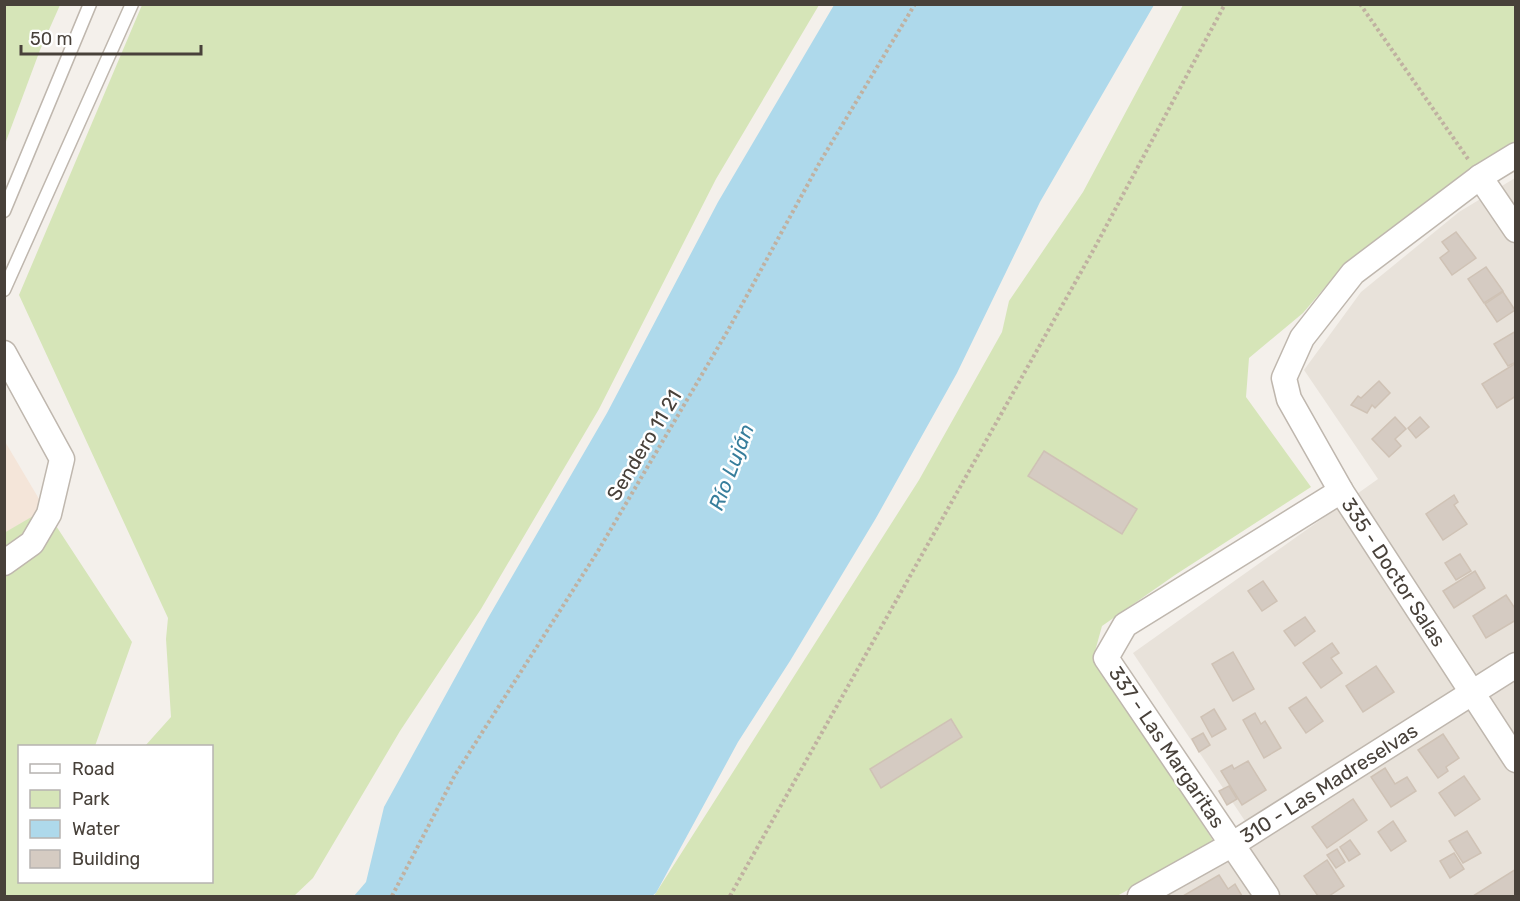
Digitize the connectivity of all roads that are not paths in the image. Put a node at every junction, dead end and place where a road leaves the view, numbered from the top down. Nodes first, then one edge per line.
1 (90, 4) edge
2 (132, 4) edge
3 (1515, 155) edge
4 (1480, 177) junction
5 (4, 211) edge
6 (1515, 230) edge
7 (4, 290) edge
8 (4, 353) edge
9 (1341, 491) junction
10 (4, 562) edge
11 (1515, 665) edge
12 (1472, 694) junction
13 (1515, 760) edge
14 (1233, 844) junction
15 (1140, 897) edge
16 (1267, 897) edge

1 - 5 lane
2 - 7 lane
3 - 4 street
4 - 6 street
4 - 9 street, 335 - Doctor Salas
8 - 10 street
9 - 12 street, 335 - Doctor Salas
9 - 14 street, 337 - Las Margaritas
11 - 12 street, 310 - Las Madreselvas
12 - 13 street, 335 - Doctor Salas
12 - 14 street, 310 - Las Madreselvas
14 - 15 street, 310 - Las Madreselvas
14 - 16 street, 337 - Las Margaritas

